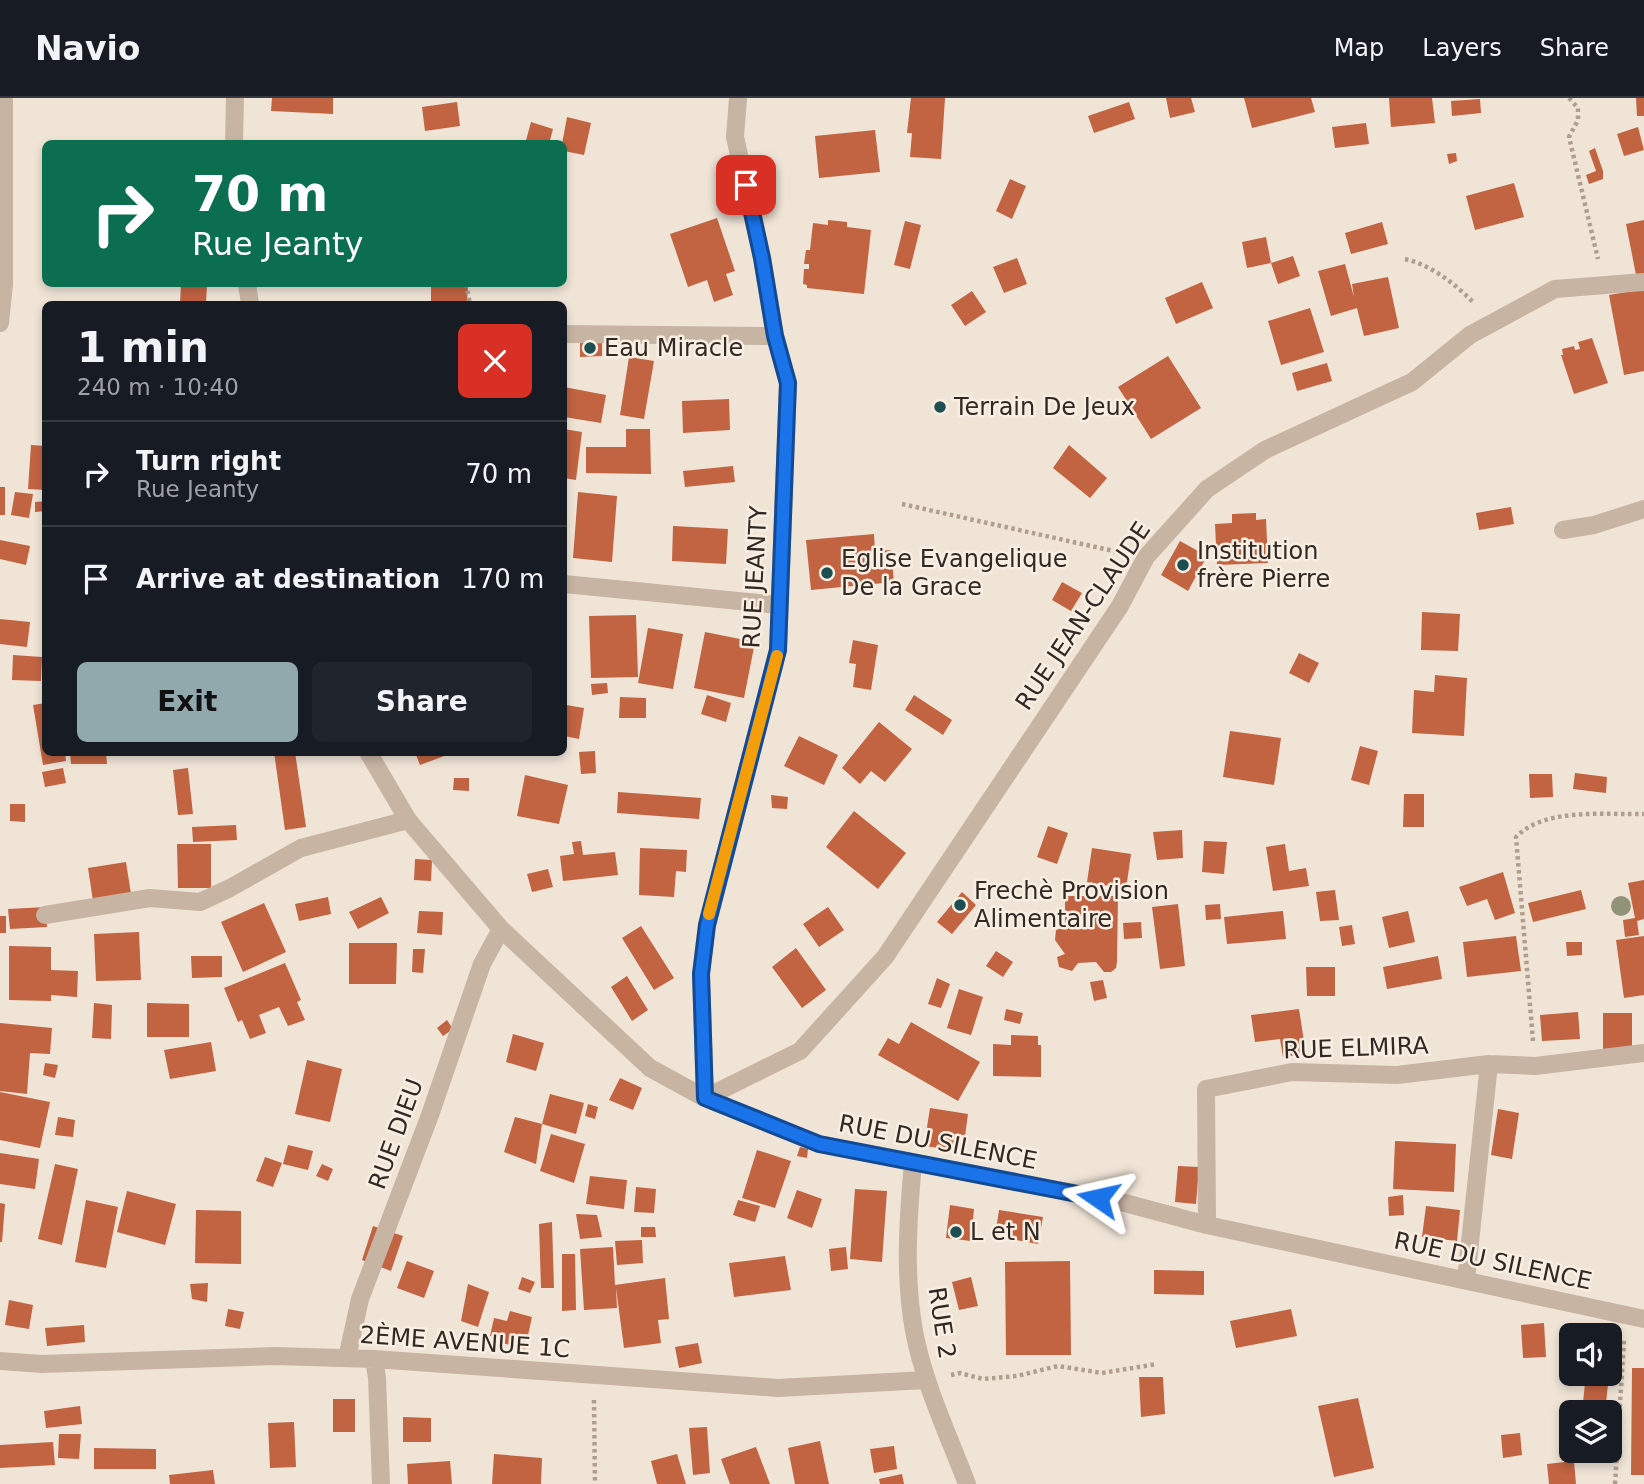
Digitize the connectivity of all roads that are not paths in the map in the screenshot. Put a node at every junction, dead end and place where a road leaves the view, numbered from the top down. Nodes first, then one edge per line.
1 (235, 98) edge
2 (738, 98) edge
3 (4, 101) dead end
4 (234, 140) edge
5 (1644, 282) edge
6 (0, 323) edge
7 (567, 334) edge
8 (775, 336) junction
9 (1644, 509) edge
10 (1563, 530) dead end
11 (567, 584) edge
12 (779, 605) junction
13 (370, 756) edge
14 (408, 820) junction
15 (45, 915) dead end
16 (500, 929) junction
17 (1644, 1053) edge
18 (1489, 1065) junction
19 (705, 1098) junction
20 (913, 1163) junction
21 (1207, 1225) junction
22 (1466, 1280) junction
23 (1635, 1317) edge
24 (347, 1359) junction
25 (374, 1359) junction
26 (0, 1361) edge
27 (926, 1380) junction
28 (381, 1484) edge
29 (967, 1484) edge

1 - 4 street
2 - 8 street, RUE JEANTY
3 - 6 street
5 - 19 street, RUE JEAN-CLAUDE
7 - 8 street
8 - 12 street, RUE JEANTY
9 - 10 street
11 - 12 street
12 - 19 street, RUE JEANTY
13 - 14 street, RUE DU SILENCE
14 - 15 street
14 - 16 street, RUE DU SILENCE
16 - 19 street, RUE DU SILENCE
16 - 24 street, RUE DIEU
17 - 18 street, RUE ELMIRA
18 - 21 street, RUE ELMIRA
18 - 22 street
19 - 20 street, RUE DU SILENCE
20 - 21 street, RUE DU SILENCE
20 - 27 street, RUE 2
21 - 22 street, RUE DU SILENCE
22 - 23 street, RUE DU SILENCE
24 - 25 street, 2ÈME AVENUE 1C
24 - 26 street, 2ÈME AVENUE 1C
25 - 27 street, 2ÈME AVENUE 1C
25 - 28 street
27 - 29 street, RUE 2

